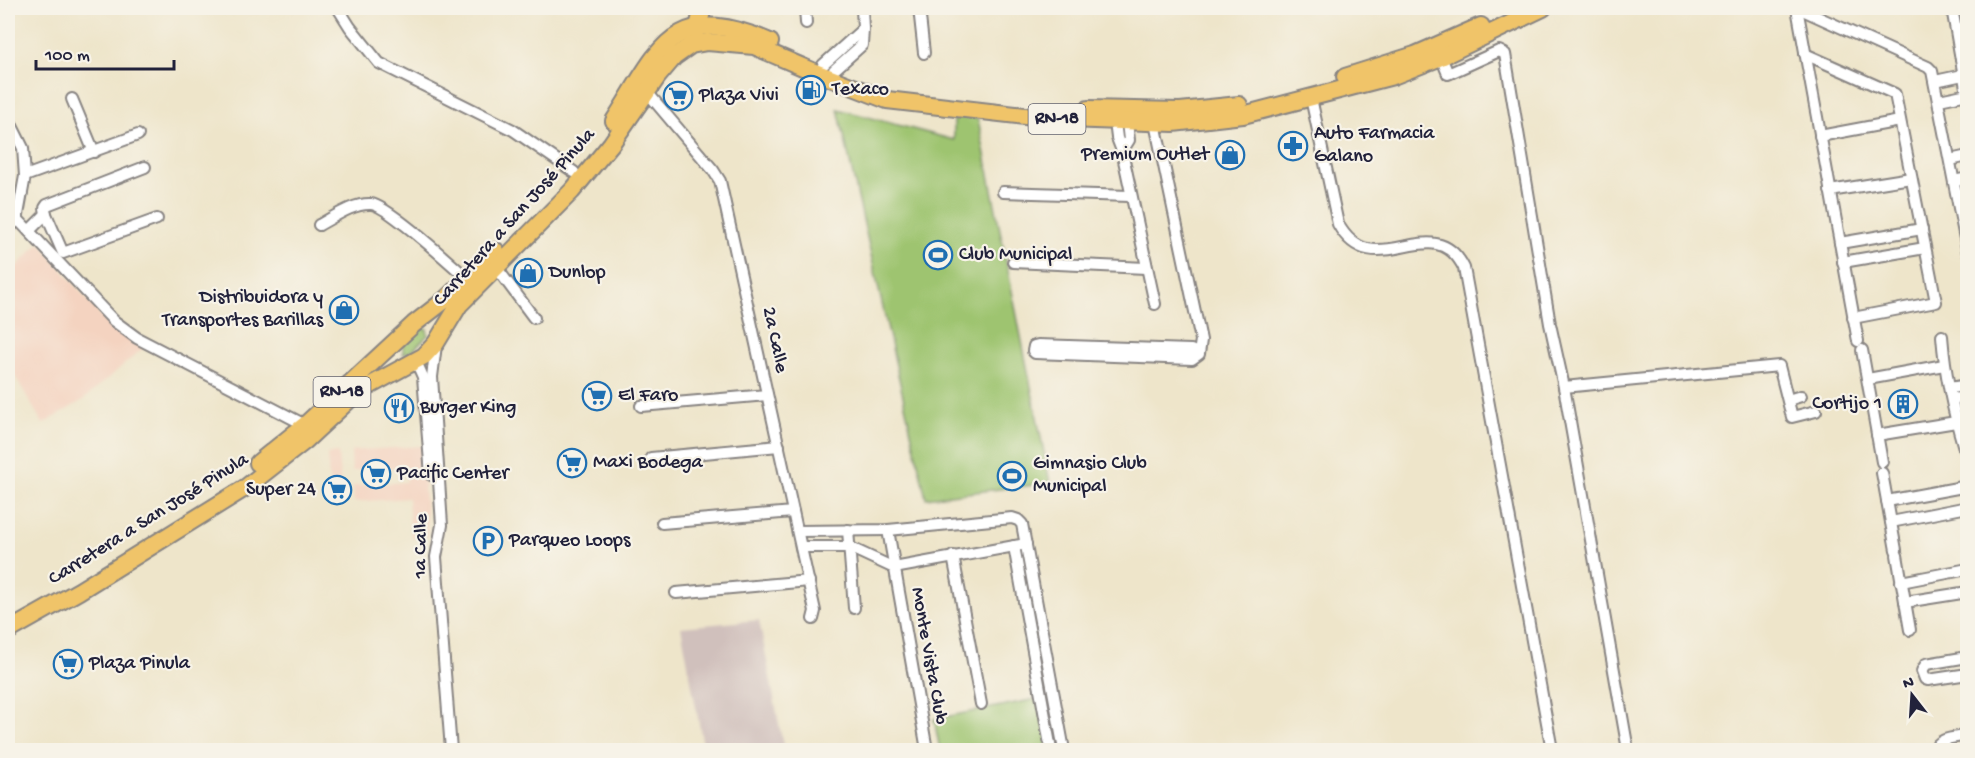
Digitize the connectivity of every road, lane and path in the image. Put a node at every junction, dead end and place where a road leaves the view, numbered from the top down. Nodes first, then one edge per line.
1 (338, 8) edge
2 (703, 8) edge
3 (805, 8) edge
4 (862, 8) edge
5 (919, 8) edge
6 (1520, 8) edge
7 (1544, 8) edge
8 (1798, 8) edge
9 (1952, 8) edge
10 (806, 23) dead end
11 (698, 27) junction
12 (924, 54) dead end
13 (1805, 54) junction
14 (1441, 57) junction
15 (828, 67) junction
16 (1963, 75) junction
17 (658, 76) junction
18 (1935, 81) junction
19 (1967, 94) edge
20 (640, 96) junction
21 (1311, 98) junction
22 (72, 99) dead end
23 (1939, 100) junction
24 (8, 118) edge
25 (1900, 121) junction
26 (1155, 123) junction
27 (1122, 128) junction
28 (138, 135) dead end
29 (1820, 136) junction
30 (94, 152) junction
31 (1968, 156) edge
32 (1950, 159) junction
33 (145, 167) dead end
34 (574, 172) junction
35 (25, 176) junction
36 (1911, 178) junction
37 (1968, 178) edge
38 (1954, 181) junction
39 (1830, 191) junction
40 (1003, 192) dead end
41 (1130, 196) junction
42 (8, 209) edge
43 (49, 219) junction
44 (158, 219) dead end
45 (17, 220) junction
46 (319, 225) dead end
47 (8, 229) edge
48 (1922, 229) junction
49 (33, 234) junction
50 (1966, 241) edge
51 (1840, 243) junction
52 (1925, 248) junction
53 (1968, 254) edge
54 (1843, 261) junction
55 (1013, 262) dead end
56 (496, 267) junction
57 (1146, 268) junction
58 (468, 279) junction
59 (1155, 304) dead end
60 (534, 318) dead end
61 (1853, 318) junction
62 (417, 322) junction
63 (1942, 336) dead end
64 (394, 343) junction
65 (436, 343) junction
66 (1088, 351) dead end
67 (413, 363) junction
68 (1944, 365) junction
69 (1868, 379) junction
70 (1968, 385) edge
71 (1564, 387) junction
72 (1951, 394) junction
73 (762, 395) junction
74 (1801, 396) dead end
75 (1968, 397) edge
76 (1788, 400) junction
77 (641, 406) dead end
78 (1816, 411) dead end
79 (1956, 422) junction
80 (305, 425) junction
81 (1877, 435) junction
82 (774, 447) junction
83 (1964, 448) dead end
84 (651, 458) dead end
85 (431, 475) dead end
86 (253, 481) junction
87 (1968, 486) edge
88 (1887, 501) junction
89 (1968, 507) edge
90 (788, 512) junction
91 (1891, 522) junction
92 (662, 523) dead end
93 (848, 530) junction
94 (888, 530) junction
95 (798, 531) junction
96 (1026, 544) junction
97 (801, 546) junction
98 (1014, 546) junction
99 (849, 547) junction
100 (953, 556) junction
101 (894, 568) junction
102 (1968, 569) edge
103 (809, 581) junction
104 (1902, 582) junction
105 (1968, 592) edge
106 (676, 593) dead end
107 (1905, 602) junction
108 (854, 608) dead end
109 (813, 619) dead end
110 (8, 622) edge
111 (1910, 630) dead end
112 (8, 631) edge
113 (1968, 657) edge
114 (1968, 674) edge
115 (1054, 697) junction
116 (1042, 699) junction
117 (981, 704) dead end
118 (1968, 735) edge
119 (451, 750) edge
120 (927, 750) edge
121 (1051, 750) edge
122 (1064, 750) edge
123 (1552, 750) edge
124 (1628, 750) edge
125 (1935, 750) edge

1 - 34 street
2 - 11 main road
3 - 10 street
4 - 15 street
5 - 12 street
6 - 15 main road, Carretera a San José Pinula / RN-18
7 - 14 main road, Carretera a San José Pinula / RN-18
8 - 13 street
8 - 18 street
9 - 16 street
11 - 15 main road, Carretera a San José Pinula / RN-18
11 - 17 main road
11 - 20 main road, Carretera a San José Pinula / RN-18
13 - 25 street
13 - 29 street
14 - 21 main road, Carretera a San José Pinula / RN-18
14 - 71 street
16 - 18 street
16 - 19 street
17 - 20 main road, Carretera a San José Pinula / RN-18
17 - 27 main road, Carretera a San José Pinula / RN-18
18 - 23 street
19 - 23 street
20 - 34 main road, Carretera a San José Pinula / RN-18
20 - 56 main road, Carretera a San José Pinula / RN-18
20 - 73 street, 2a Calle
21 - 26 main road, Carretera a San José Pinula / RN-18
21 - 123 street
22 - 30 street
23 - 32 street
24 - 35 street
25 - 29 street
25 - 36 street
26 - 27 main road, Carretera a San José Pinula / RN-18
26 - 66 street
27 - 41 street
28 - 30 street
29 - 39 street
30 - 35 street
31 - 32 street
32 - 38 street
33 - 43 street
34 - 58 main road, Carretera a San José Pinula / RN-18
35 - 45 street
36 - 39 street
36 - 48 street
37 - 38 street
38 - 50 street
39 - 51 street
40 - 41 street
41 - 57 street
42 - 45 street
43 - 44 street
43 - 49 street
45 - 47 street
45 - 49 street
46 - 58 street
48 - 51 street
48 - 52 street
49 - 80 street
50 - 53 street
51 - 54 street
52 - 54 street
52 - 61 street
54 - 61 street
55 - 57 street
56 - 60 street
56 - 65 main road, Carretera a San José Pinula / RN-18
57 - 59 street
58 - 62 main road, Carretera a San José Pinula / RN-18
61 - 69 street
62 - 64 main road, Carretera a San José Pinula / RN-18
62 - 65 main road
63 - 68 street
64 - 67 main road
64 - 80 main road, Carretera a San José Pinula / RN-18
65 - 67 main road, Carretera a San José Pinula / RN-18
65 - 119 street, 1a Calle
67 - 85 street
67 - 86 main road, Carretera a San José Pinula / RN-18
68 - 69 street
68 - 72 street
69 - 81 street
70 - 72 street
71 - 76 street
71 - 124 street
72 - 75 street
72 - 79 street
73 - 77 street
73 - 82 street, 2a Calle
74 - 76 street
76 - 78 street
79 - 81 street
79 - 83 street
80 - 86 main road
80 - 110 main road, Carretera a San José Pinula / RN-18
81 - 88 street
82 - 84 street
82 - 90 street, 2a Calle
86 - 112 main road, Carretera a San José Pinula / RN-18
87 - 88 street
88 - 91 street
89 - 91 street
90 - 92 street
90 - 95 street, 2a Calle
91 - 104 street
93 - 94 street
93 - 95 street
93 - 99 street
94 - 96 street
94 - 101 street, Monte Vista Club
95 - 97 street, 2a Calle
96 - 98 street, Monte Vista Club
96 - 115 street
97 - 99 street, Monte Vista Club
97 - 103 street, 2a Calle
98 - 100 street, Monte Vista Club
98 - 116 street
99 - 101 street, Monte Vista Club
99 - 108 street
100 - 101 street, Monte Vista Club
100 - 117 street
101 - 120 street, Monte Vista Club
102 - 104 street
103 - 106 street
103 - 109 street, 2a Calle
104 - 107 street
105 - 107 street
107 - 111 street
113 - 114 street
115 - 116 street
115 - 122 street
116 - 121 street
118 - 125 street

